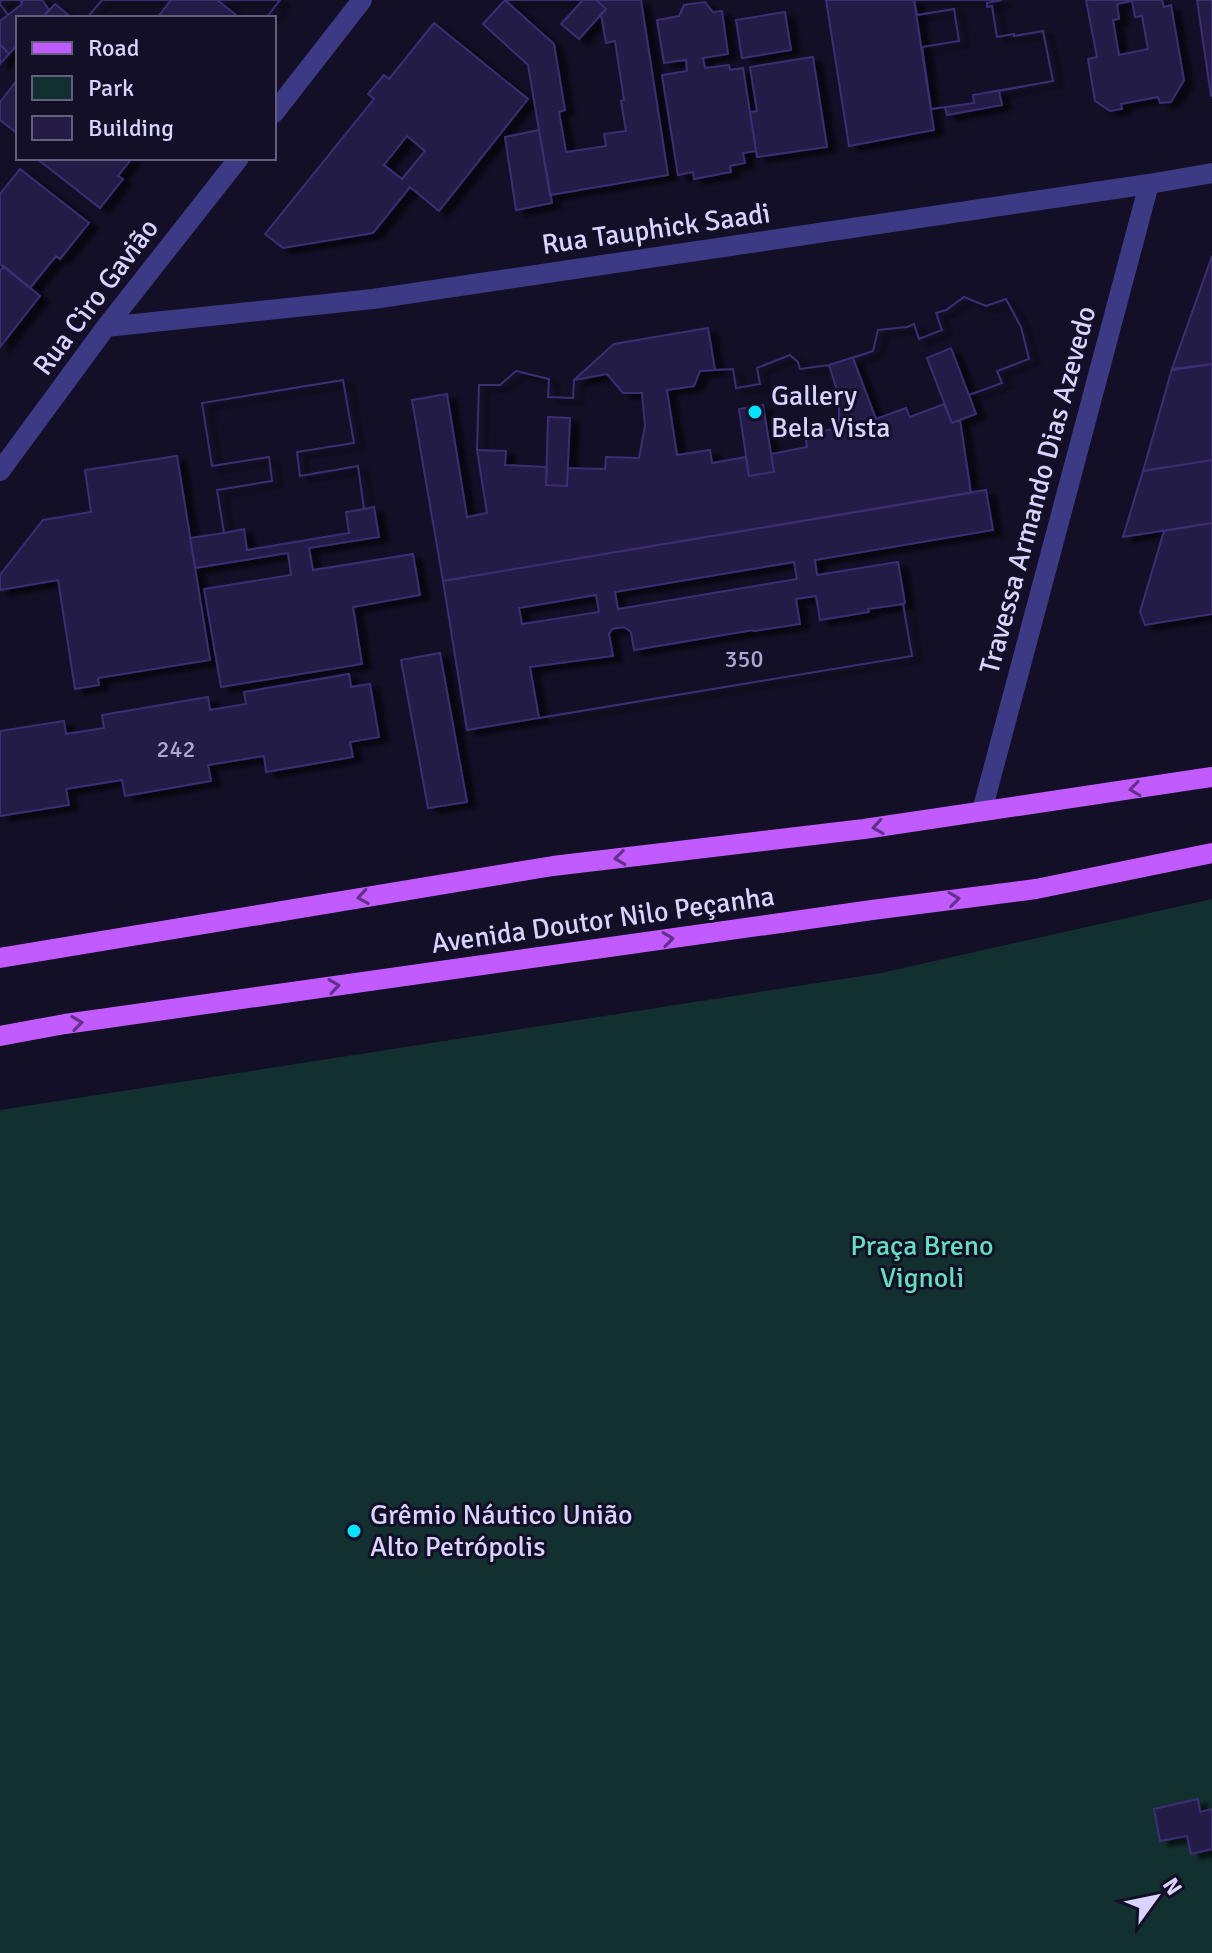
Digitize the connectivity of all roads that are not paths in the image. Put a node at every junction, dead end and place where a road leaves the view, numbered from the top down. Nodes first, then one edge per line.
1 (362, 0) edge
2 (276, 110) edge
3 (237, 160) edge
4 (1212, 173) edge
5 (1149, 184) junction
6 (106, 327) junction
7 (0, 471) edge
8 (1212, 777) edge
9 (982, 811) junction
10 (1212, 853) edge
11 (0, 958) edge
12 (0, 1036) edge

1 - 2 street
3 - 6 street, Rua Ciro Gavião
4 - 5 street, Rua Tauphick Saadi
5 - 6 street, Rua Tauphick Saadi
5 - 9 street, Travessa Armando Dias Azevedo
6 - 7 street, Rua Ciro Gavião
8 -> 9 main road, Avenida Doutor Nilo Peçanha
9 -> 11 main road, Avenida Doutor Nilo Peçanha
12 -> 10 main road, Avenida Doutor Nilo Peçanha

